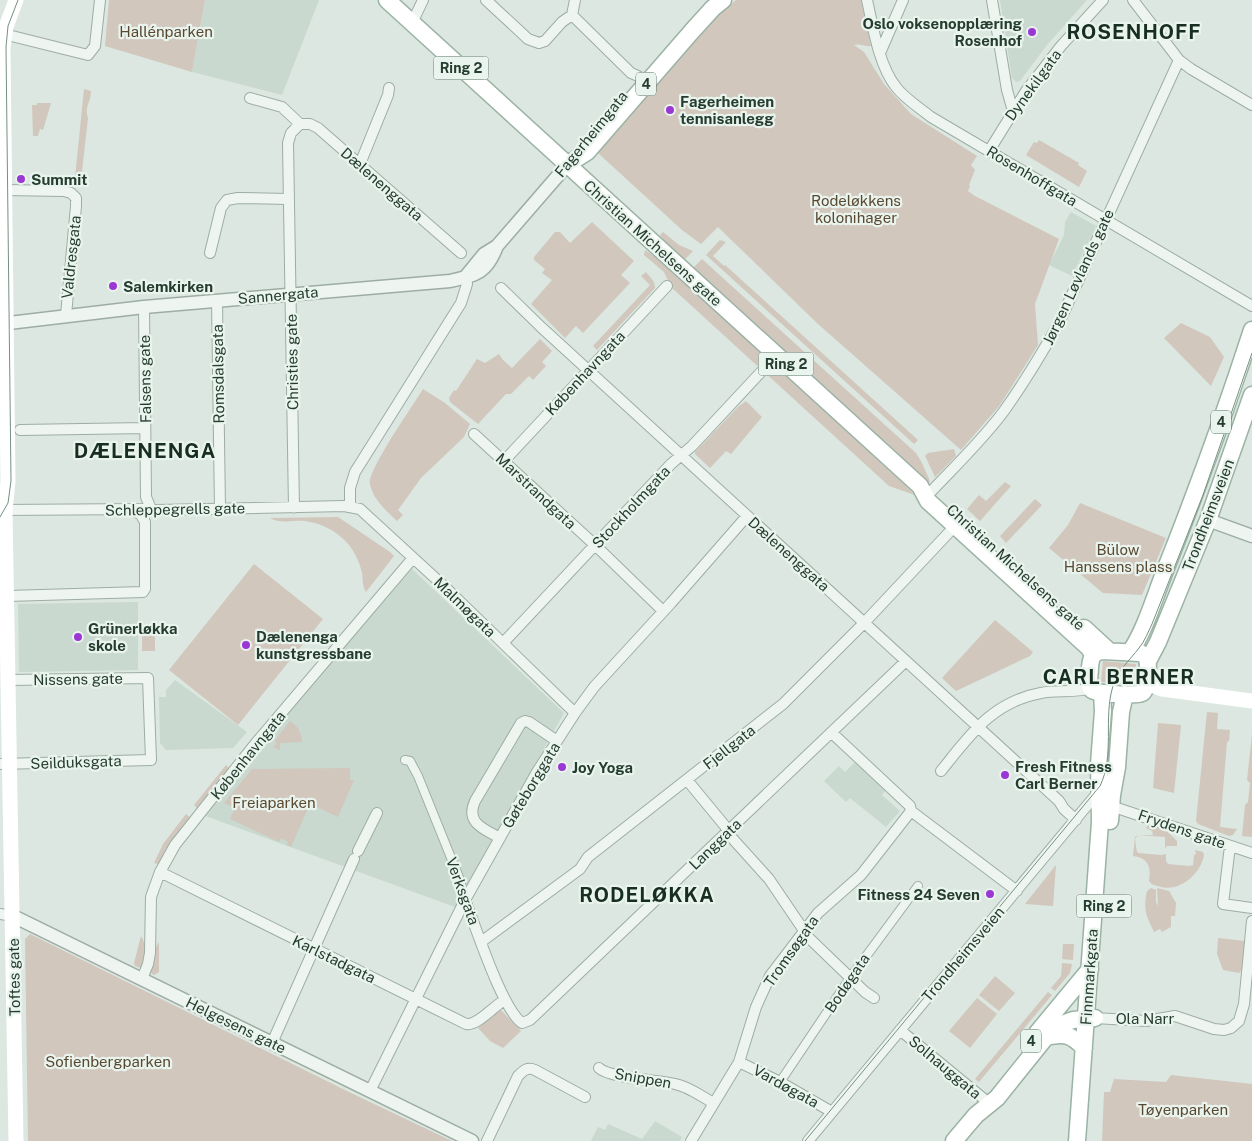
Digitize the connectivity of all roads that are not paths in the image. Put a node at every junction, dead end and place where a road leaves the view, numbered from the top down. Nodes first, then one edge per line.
1 (16, 0) edge
2 (100, 0) edge
3 (387, 0) edge
4 (423, 0) edge
5 (486, 0) edge
6 (575, 0) edge
7 (705, 0) edge
8 (723, 0) edge
9 (867, 0) edge
10 (903, 0) edge
11 (992, 0) edge
12 (1103, 0) edge
13 (1133, 0) edge
14 (572, 15) junction
15 (412, 23) junction
16 (2, 33) edge
17 (880, 53) junction
18 (1179, 60) junction
19 (638, 76) junction
20 (389, 88) dead end
21 (250, 98) dead end
22 (1252, 106) edge
23 (1013, 111) junction
24 (300, 124) junction
25 (989, 151) junction
26 (360, 164) junction
27 (568, 164) junction
28 (5, 190) junction
29 (288, 199) junction
30 (1106, 219) junction
31 (210, 253) dead end
32 (461, 253) dead end
33 (466, 276) junction
34 (668, 286) dead end
35 (501, 288) dead end
36 (291, 294) junction
37 (217, 300) junction
38 (1252, 306) edge
39 (144, 307) junction
40 (66, 316) junction
41 (3, 324) edge
42 (1252, 330) edge
43 (588, 370) junction
44 (761, 372) dead end
45 (1252, 395) edge
46 (145, 428) junction
47 (20, 430) dead end
48 (474, 434) dead end
49 (681, 456) junction
50 (504, 461) junction
51 (926, 492) junction
52 (350, 506) junction
53 (294, 508) junction
54 (132, 509) junction
55 (220, 509) junction
56 (151, 510) junction
57 (2, 511) edge
58 (747, 516) junction
59 (1208, 520) junction
60 (955, 526) junction
61 (1252, 536) edge
62 (595, 545) junction
63 (413, 558) junction
64 (7, 596) junction
65 (663, 611) junction
66 (864, 623) junction
67 (503, 644) junction
68 (1101, 653) junction
69 (1139, 656) junction
70 (906, 661) junction
71 (8, 680) junction
72 (1096, 690) junction
73 (1137, 691) junction
74 (1252, 701) edge
75 (575, 713) junction
76 (977, 726) junction
77 (832, 732) junction
78 (557, 741) junction
79 (151, 760) joint
80 (405, 760) dead end
81 (5, 764) edge
82 (1117, 767) junction
83 (940, 771) dead end
84 (687, 780) junction
85 (1104, 786) junction
86 (1112, 806) junction
87 (911, 811) junction
88 (377, 813) dead end
89 (1076, 820) junction
90 (728, 832) junction
91 (500, 838) junction
92 (1230, 846) junction
93 (1252, 853) edge
94 (160, 872) junction
95 (918, 886) dead end
96 (1017, 890) junction
97 (465, 900) junction
98 (1252, 908) edge
99 (6, 915) edge
100 (1252, 921) edge
101 (804, 931) junction
102 (481, 942) junction
103 (314, 950) junction
104 (1090, 969) junction
105 (850, 978) junction
106 (142, 979) junction
107 (874, 998) dead end
108 (416, 999) junction
109 (505, 1000) junction
110 (1091, 1018) junction
111 (522, 1023) joint
112 (900, 1030) junction
113 (1046, 1037) junction
114 (272, 1043) junction
115 (1084, 1048) junction
116 (739, 1062) junction
117 (599, 1068) dead end
118 (780, 1082) junction
119 (370, 1092) junction
120 (585, 1097) dead end
121 (986, 1101) junction
122 (714, 1103) junction
123 (832, 1112) junction
124 (16, 1141) edge
125 (472, 1141) edge
126 (487, 1141) edge
127 (691, 1141) edge
128 (808, 1141) edge
129 (954, 1141) edge
130 (1078, 1141) edge
131 (1084, 1141) edge

1 - 16 main road, Toftes gate
2 - 16 street
3 - 15 main road, Christian Michelsens gate / Ring 2
4 - 15 street
5 - 14 street
6 - 14 street
7 - 19 main road, Fagerheimgata / 4
8 - 27 main road, 4
9 - 17 street, Rosenhoffgata
10 - 17 street
11 - 23 street
12 - 23 street, Dynekilgata
13 - 18 street
14 - 19 street
15 - 27 main road, Christian Michelsens gate / Ring 2
16 - 28 main road, Toftes gate
17 - 25 street, Rosenhoffgata
18 - 22 street
18 - 30 street, Jørgen Løvlands gate
19 - 27 main road, Fagerheimgata / 4
20 - 26 street
21 - 24 street
23 - 25 street, Dynekilgata
24 - 26 street, Dælenenggata
24 - 29 street, Christies gate
25 - 30 street, Rosenhoffgata
26 - 32 street, Dælenenggata
27 - 33 street, Fagerheimgata
27 - 51 main road, Christian Michelsens gate / Ring 2
28 - 40 street, Valdresgata
28 - 41 main road, Toftes gate
29 - 31 street
29 - 36 street, Christies gate
30 - 38 street, Rosenhoffgata
30 - 51 street, Jørgen Løvlands gate
33 - 36 street, Sannergata
33 - 52 street
34 - 43 street, Københavngata
35 - 43 street, Dælenenggata
36 - 37 street, Sannergata
36 - 53 street, Christies gate
37 - 39 street, Sannergata
37 - 55 street, Romsdalsgata
39 - 40 street, Sannergata
39 - 46 street, Falsens gate
40 - 41 street, Sannergata
41 - 57 main road, Toftes gate
42 - 69 main road, Trondheimsveien / 4
43 - 49 street, Dælenenggata
43 - 50 street, Københavngata
44 - 49 street, Stockholmgata
45 - 59 main road, Trondheimsveien / 4
46 - 47 street
46 - 56 street, Falsens gate
48 - 50 street, Marstrandgata
49 - 58 street, Dælenenggata
49 - 62 street, Stockholmgata
50 - 62 street, Marstrandgata
51 - 60 main road, Christian Michelsens gate / Ring 2
51 - 68 main road, Christian Michelsens gate / Ring 2
52 - 53 street, Schleppegrells gate
52 - 63 street, Malmøgata
53 - 55 street, Schleppegrells gate
54 - 56 street, Schleppegrells gate
54 - 57 street, Schleppegrells gate
54 - 64 street
55 - 56 street, Schleppegrells gate
57 - 64 main road, Toftes gate
58 - 65 street, Gøteborggata
58 - 66 street, Dælenenggata
59 - 61 street
59 - 69 main road, Trondheimsveien / 4
60 - 66 street, Fjellgata
60 - 68 main road, Christian Michelsens gate / Ring 2
62 - 65 street, Marstrandgata
62 - 67 street, Stockholmgata
63 - 67 street, Malmøgata
63 - 94 street, Københavngata
64 - 71 main road, Toftes gate
65 - 75 street, Gøteborggata
66 - 70 street, Dælenenggata
66 - 84 street, Fjellgata
67 - 75 street, Malmøgata
68 - 69 main road
68 - 72 main road, Ring 2
69 - 73 main road, Ring 2
70 - 76 street, Dælenenggata
70 - 77 street, Langgata
71 - 79 street, Nissens gate
71 - 81 main road, Toftes gate
72 - 73 main road
72 - 76 street
72 - 85 main road, Finnmarkgata / Ring 2
73 - 74 main road
73 - 82 main road, Finnmarkgata / Ring 2
75 - 78 street, Gøteborggata
76 - 83 street
76 - 89 street, Dælenenggata
77 - 87 street
77 - 90 street, Langgata
78 - 91 street, Gøteborggata
78 - 91 street
79 - 81 street, Seilduksgata
80 - 97 street, Verksgata
81 - 99 main road, Toftes gate
82 - 85 street, Trondheimsveien
82 - 86 main road, Finnmarkgata / Ring 2
84 - 90 street
84 - 102 street, Fjellgata
85 - 89 street, Trondheimsveien
85 - 104 main road, Finnmarkgata / Ring 2
86 - 92 street, Frydens gate
86 - 110 main road, Finnmarkgata / Ring 2
87 - 96 street
87 - 101 street, Tromsøgata
88 - 103 street
89 - 96 street, Trondheimsveien
90 - 101 street
90 - 111 street, Langgata
91 - 97 street, Gøteborggata
92 - 93 street, Frydens gate
92 - 98 street
94 - 103 street, Karlstadgata
94 - 106 street, Københavngata
95 - 105 street, Bodøgata
96 - 112 street, Trondheimsveien
97 - 102 street, Verksgata
97 - 108 street, Gøteborggata
99 - 106 street, Helgesens gate
99 - 124 main road, Toftes gate
100 - 110 street, Ola Narr
101 - 105 street
101 - 116 street, Tromsøgata
102 - 109 street, Verksgata
103 - 108 street, Karlstadgata
103 - 114 street
104 - 110 main road, Finnmarkgata / Ring 2
104 - 121 main road, 4
105 - 107 street
105 - 118 street, Bodøgata
106 - 114 street, Helgesens gate
108 - 109 street, Karlstadgata
108 - 119 street, Gøteborggata
109 - 111 street, Verksgata
110 - 113 main road, 4
110 - 115 main road, Finnmarkgata / Ring 2
110 - 131 main road, Finnmarkgata / Ring 2
112 - 121 street, Solhauggata
112 - 123 street, Trondheimsveien
113 - 115 main road, 4
113 - 121 main road, 4
114 - 119 street, Helgesens gate
115 - 130 main road, Finnmarkgata / Ring 2
116 - 118 street, Vardøgata
116 - 122 street, Tromsøgata
117 - 122 street, Snippen
118 - 123 street, Vardøgata
119 - 125 street, Helgesens gate
120 - 126 street
121 - 129 main road, 4
122 - 127 street, Tromsøgata
123 - 128 street, Trondheimsveien

